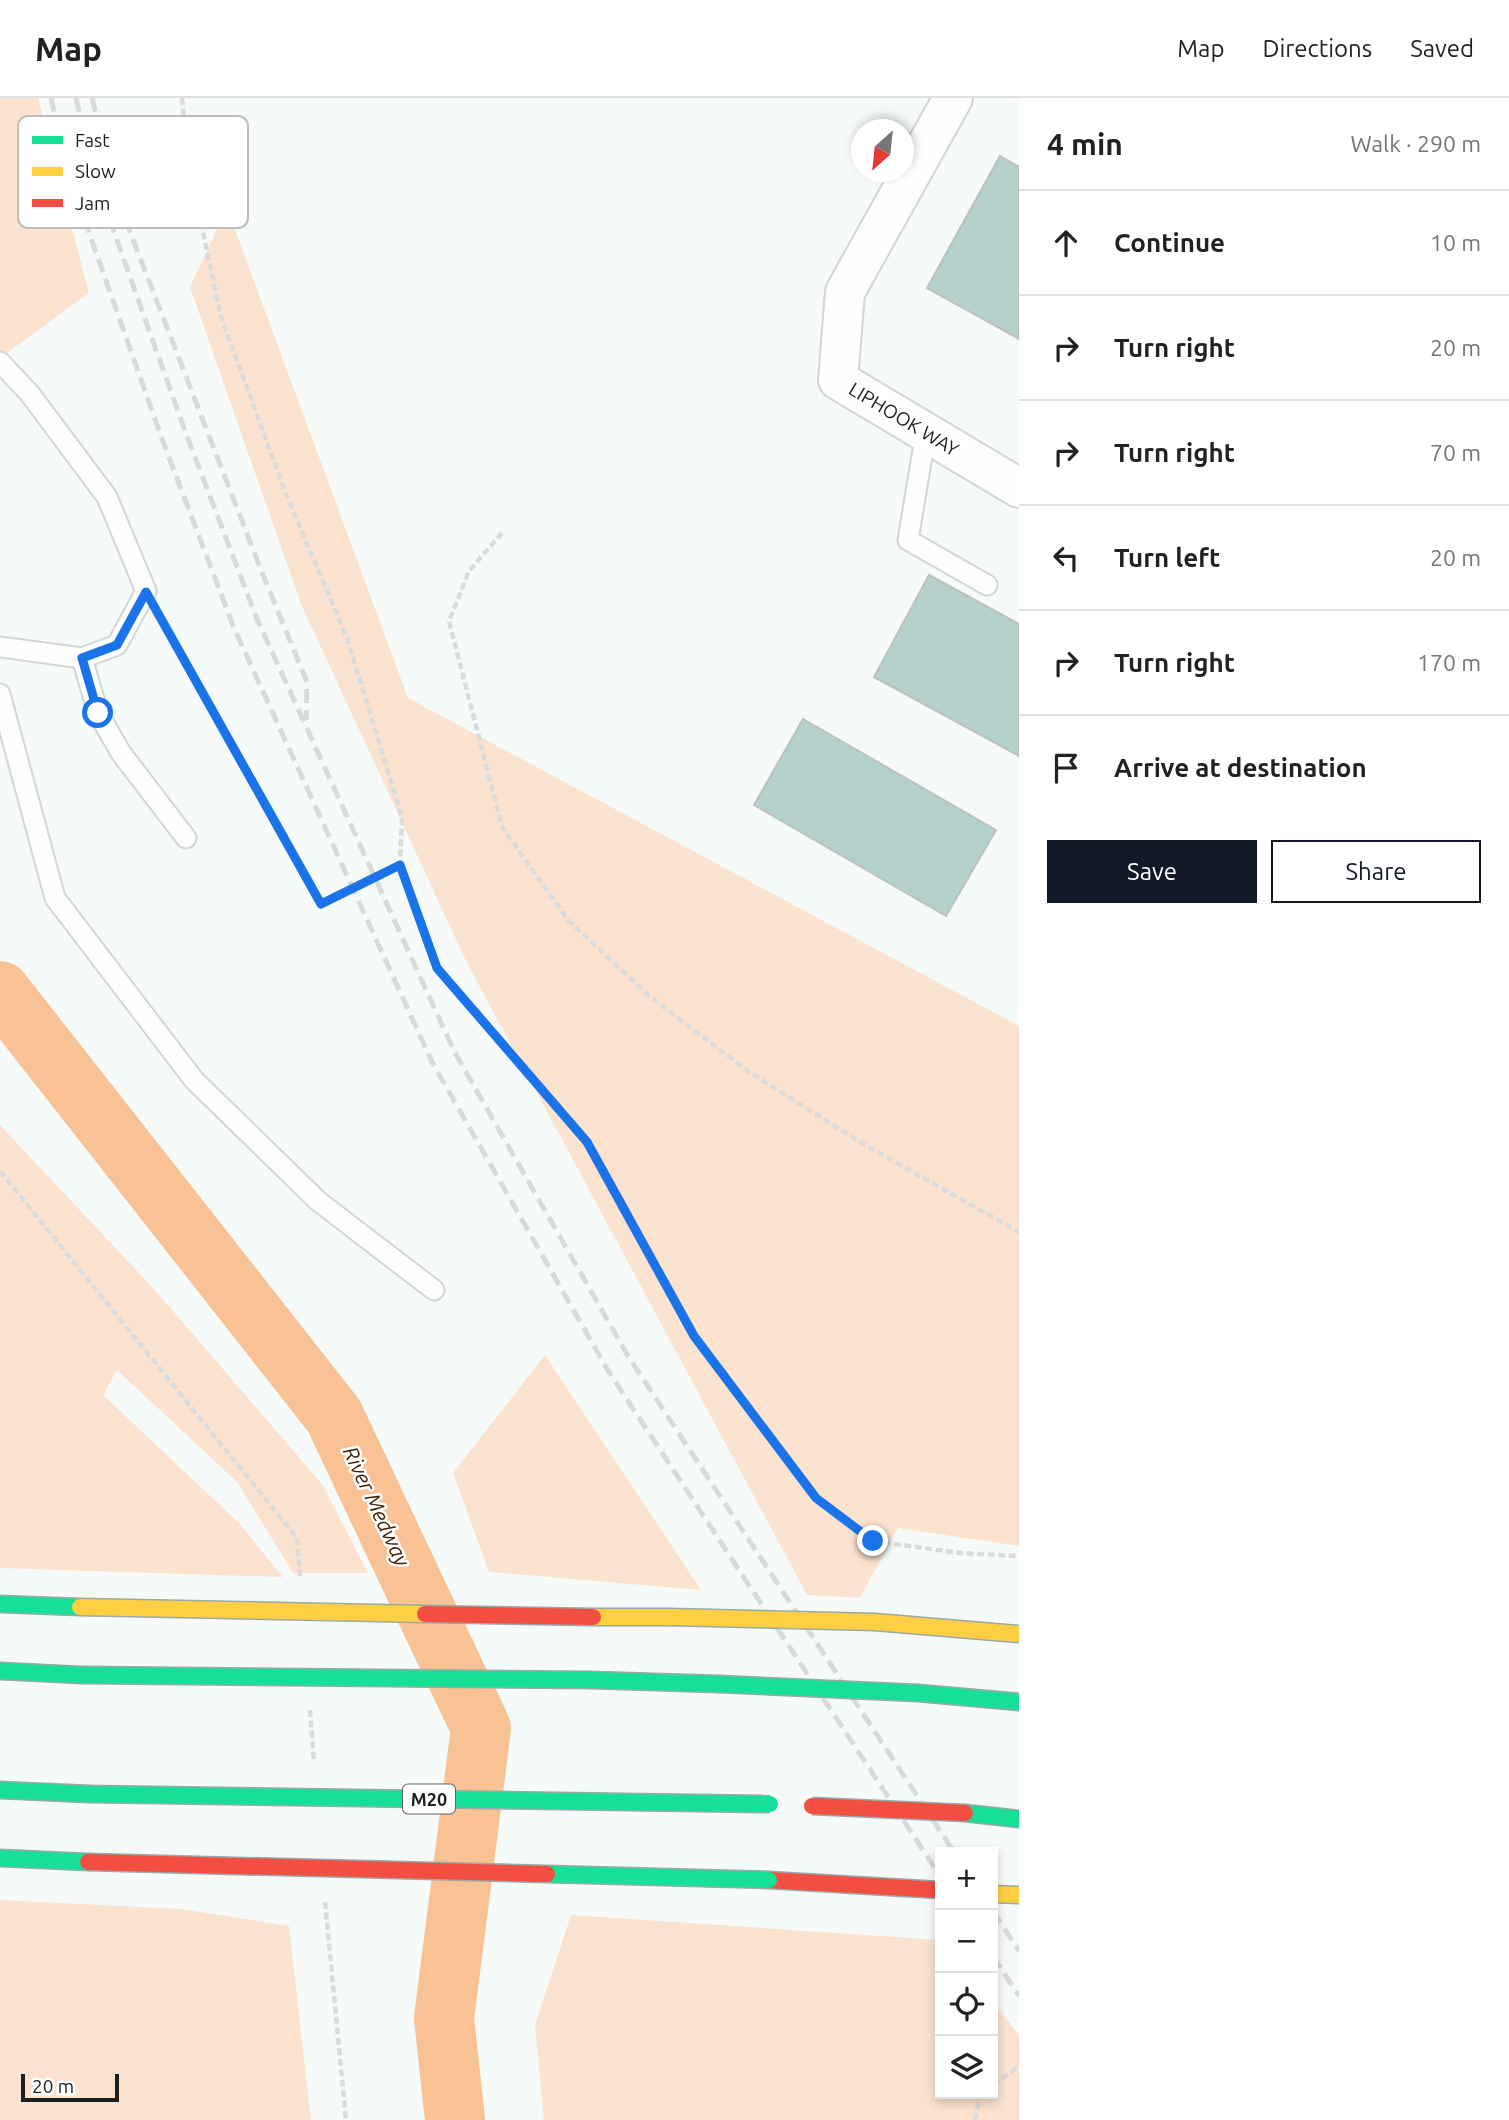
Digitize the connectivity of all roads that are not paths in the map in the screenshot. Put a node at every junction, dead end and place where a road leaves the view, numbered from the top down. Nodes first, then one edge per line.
1 (953, 98) edge
2 (0, 362) edge
3 (926, 432) junction
4 (1019, 488) edge
5 (987, 586) dead end
6 (0, 647) edge
7 (82, 658) junction
8 (0, 694) edge
9 (186, 838) dead end
10 (434, 1290) dead end
11 (0, 1604) edge
12 (1019, 1634) edge
13 (0, 1671) edge
14 (1019, 1702) edge
15 (0, 1790) edge
16 (1019, 1819) edge
17 (0, 1858) edge
18 (935, 1890) edge
19 (998, 1894) edge
20 (1019, 1895) edge

1 - 3 street, LIPHOOK WAY
2 - 7 lane
3 - 4 street, LIPHOOK WAY
3 - 5 lane
6 - 7 lane
7 - 9 lane
8 - 10 lane
11 - 12 highway, bridge
13 - 14 highway, bridge
15 - 16 highway, M20, bridge
17 - 18 highway, bridge
19 - 20 highway

